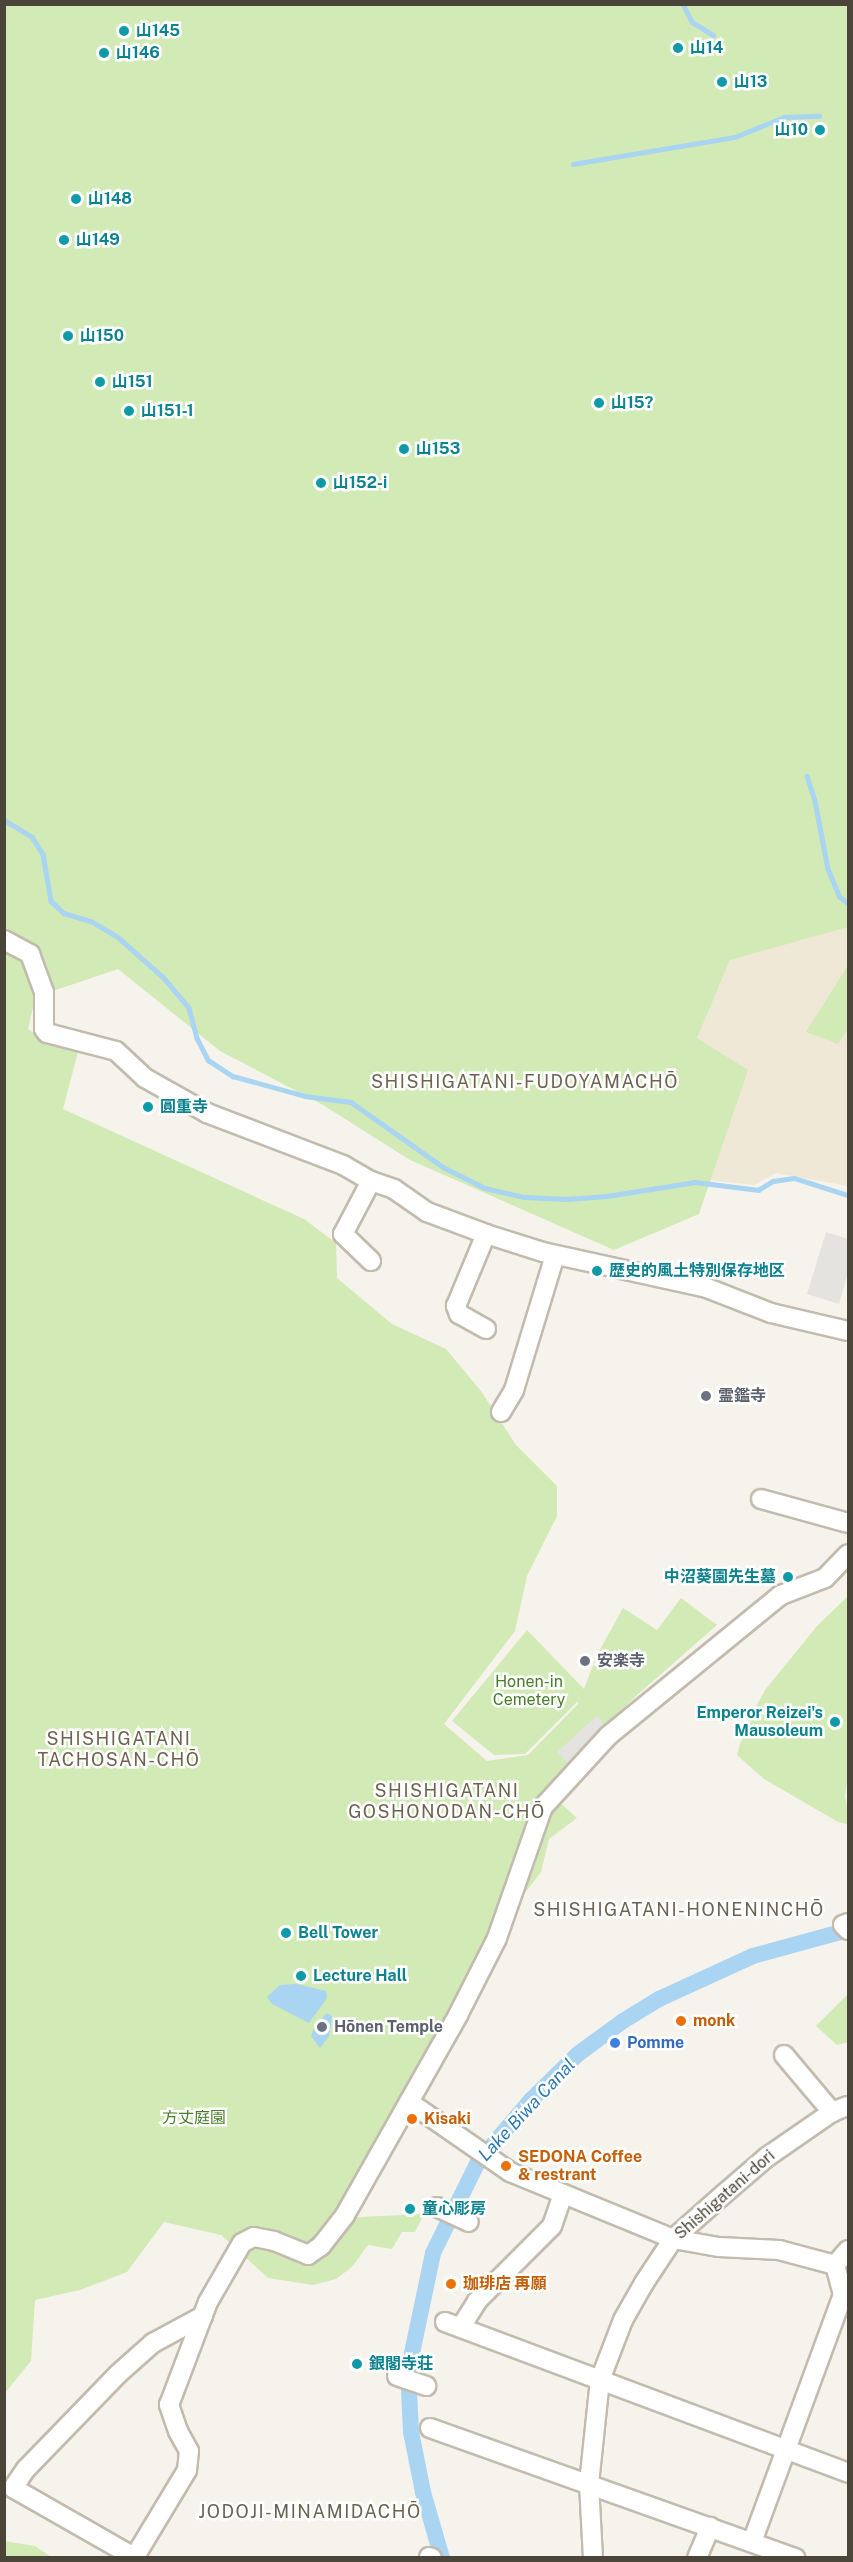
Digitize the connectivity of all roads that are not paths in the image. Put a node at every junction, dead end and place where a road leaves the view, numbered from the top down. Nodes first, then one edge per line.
1 (4, 940) edge
2 (371, 1181) junction
3 (486, 1234) junction
4 (555, 1255) junction
5 (371, 1261) dead end
6 (486, 1329) dead end
7 (849, 1330) edge
8 (501, 1412) dead end
9 (761, 1499) dead end
10 (849, 1523) edge
11 (849, 1554) edge
12 (784, 2055) dead end
13 (409, 2102) junction
14 (841, 2109) edge
15 (563, 2194) junction
16 (673, 2239) junction
17 (849, 2250) edge
18 (835, 2265) junction
19 (846, 2297) edge
20 (203, 2316) junction
21 (600, 2380) junction
22 (430, 2428) dead end
23 (786, 2450) junction
24 (849, 2473) edge
25 (589, 2484) junction
26 (710, 2527) junction
27 (752, 2542) junction
28 (134, 2557) edge
29 (593, 2558) edge
30 (697, 2558) edge
31 (796, 2558) edge

1 - 2 street
2 - 3 street
2 - 5 street
3 - 4 street
3 - 6 street
4 - 7 street
4 - 8 street
9 - 10 street
11 - 13 street
12 - 14 street
13 - 15 street
13 - 20 street
14 - 16 street, Shishigatani-dori
15 - 16 street
15 - 21 street
16 - 18 street
16 - 21 street, Shishigatani-dori
17 - 18 street
18 - 19 street
19 - 23 street
20 - 28 street
20 - 28 street
21 - 23 street
21 - 25 street, Shishigatani-dori
22 - 25 street
23 - 24 street
23 - 27 street
25 - 26 street
25 - 29 street, Shishigatani-dori
26 - 27 street
26 - 30 street
27 - 31 street

